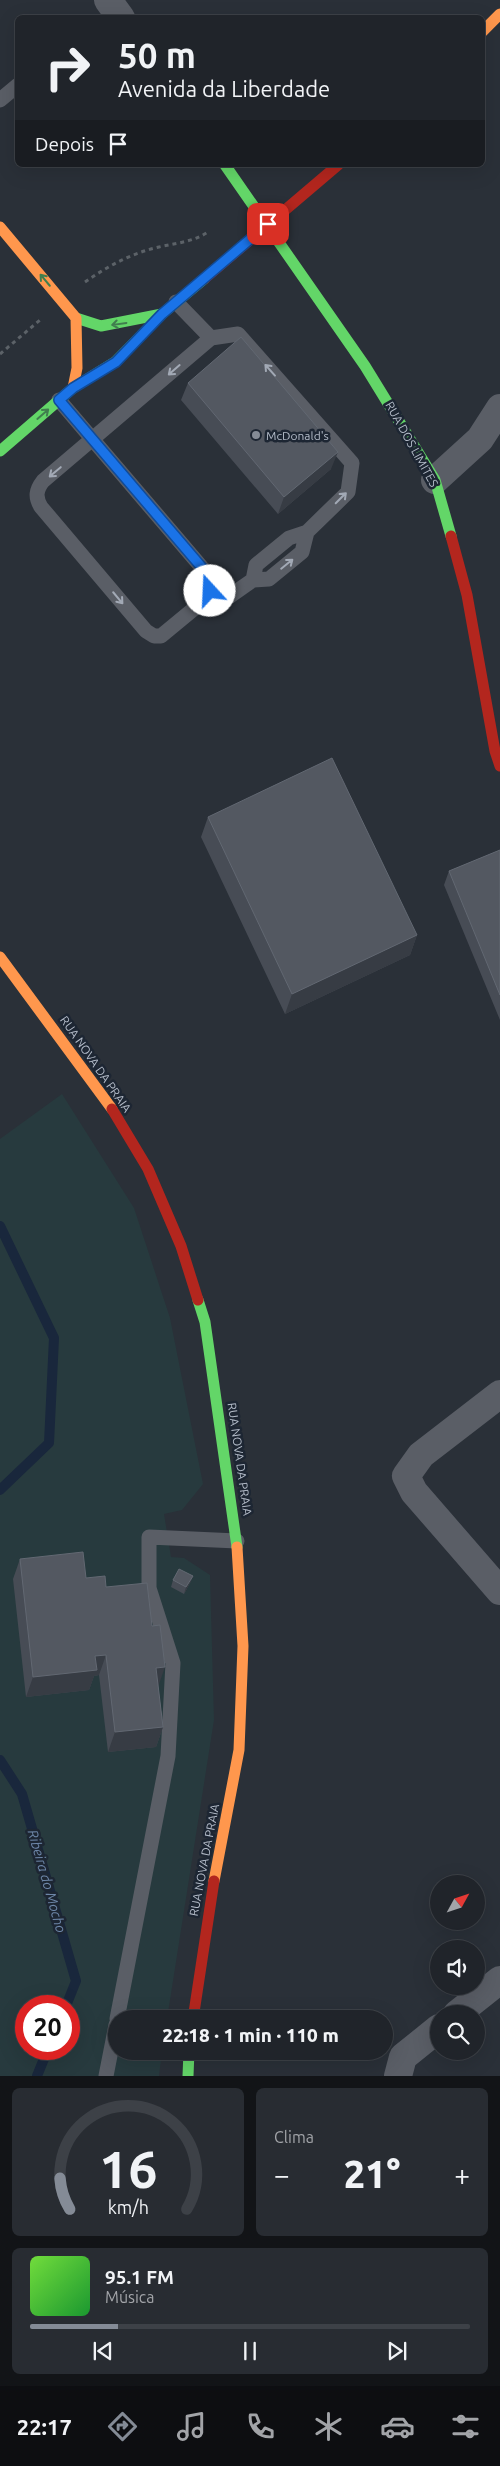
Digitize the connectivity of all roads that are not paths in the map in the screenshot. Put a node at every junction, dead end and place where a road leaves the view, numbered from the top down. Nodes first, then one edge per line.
1 (500, 14) edge
2 (485, 29) edge
3 (15, 88) edge
4 (0, 100) edge
5 (226, 167) edge
6 (336, 167) edge
7 (268, 224) junction
8 (0, 227) edge
9 (176, 302) junction
10 (162, 314) junction
11 (76, 318) junction
12 (211, 338) junction
13 (73, 388) junction
14 (59, 400) junction
15 (500, 408) edge
16 (92, 440) junction
17 (0, 451) edge
18 (435, 480) junction
19 (206, 598) junction
20 (500, 766) edge
21 (0, 957) edge
22 (500, 1394) edge
23 (237, 1541) junction
24 (500, 1591) edge
25 (500, 1980) edge
26 (468, 2005) edge
27 (120, 2010) edge
28 (195, 2010) edge
29 (430, 2035) edge
30 (109, 2060) edge
31 (189, 2060) edge
32 (106, 2076) edge
33 (188, 2076) edge
34 (398, 2076) edge

1 - 2 street
3 - 4 lane
5 - 7 street, RUA DOS LIMITES
6 - 7 street
7 - 9 street
7 - 18 street, RUA DOS LIMITES
11 -> 8 street
9 - 10 street
9 - 12 lane
10 -> 11 street
10 - 13 street
11 - 13 street
12 -> 16 lane
19 -> 12 lane
13 - 14 street
14 - 16 lane
17 -> 14 street
15 - 18 street
16 - 19 lane
16 -> 19 lane
18 - 20 street, RUA DOS LIMITES
21 - 23 street, RUA NOVA DA PRAIA
22 - 24 street
23 - 27 lane
23 - 28 street, RUA NOVA DA PRAIA
25 - 26 street
29 - 34 street
30 - 32 lane
31 - 33 street

